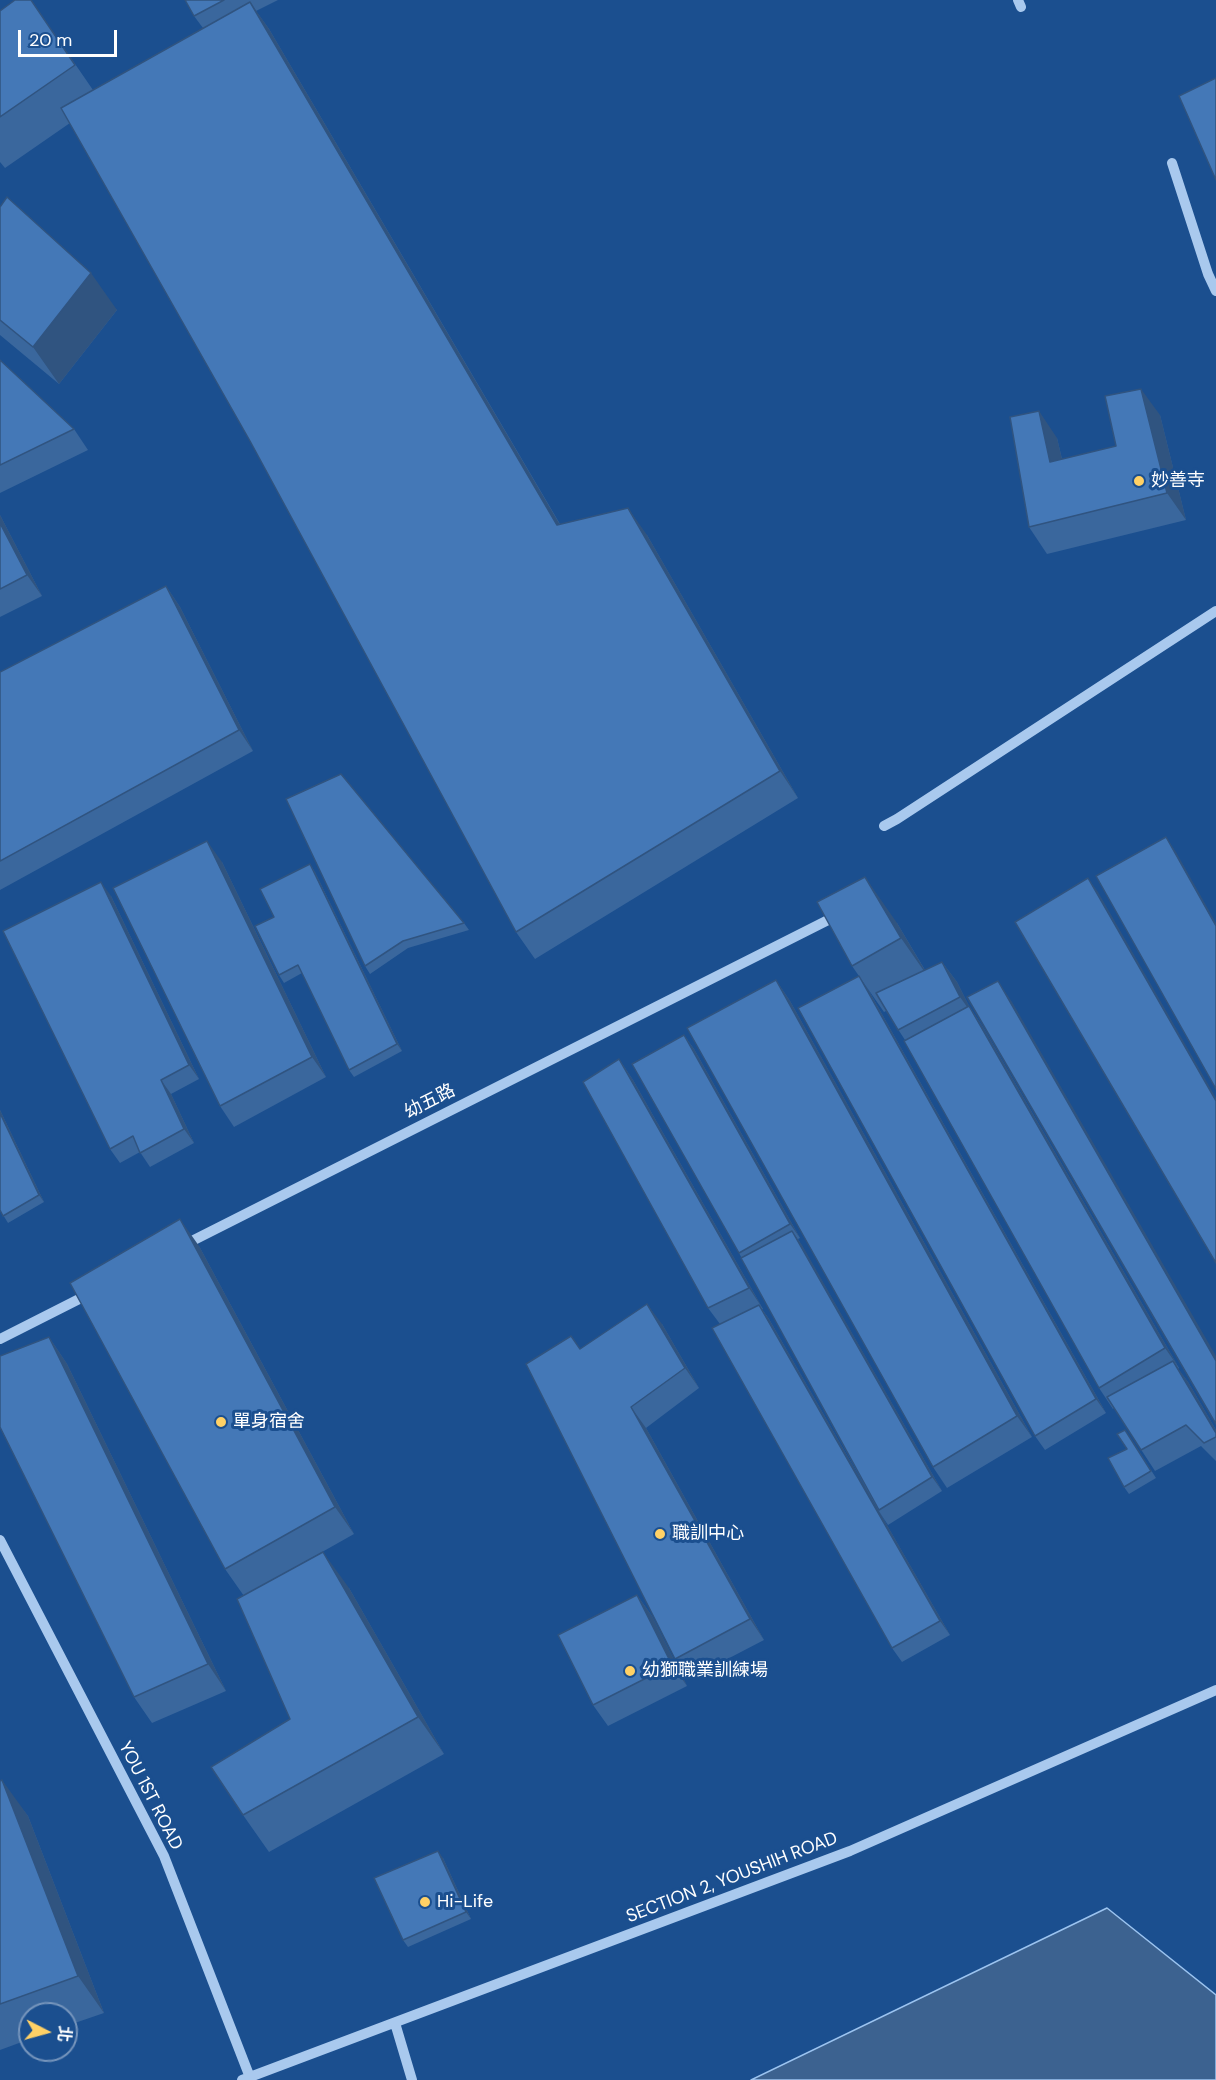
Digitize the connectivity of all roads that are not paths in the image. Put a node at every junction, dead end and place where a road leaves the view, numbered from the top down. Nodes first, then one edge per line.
1 (1172, 163) dead end
2 (1216, 291) edge
3 (1216, 611) edge
4 (884, 826) dead end
5 (853, 907) edge
6 (171, 1252) edge
7 (96, 1290) edge
8 (0, 1338) edge
9 (0, 1540) edge
10 (1216, 1690) edge
11 (395, 2023) junction
12 (248, 2079) edge
13 (412, 2080) edge

1 - 2 street
3 - 4 street
5 - 6 street, 幼五路
7 - 8 street
9 - 12 street, YOU 1ST ROAD
10 - 11 street, SECTION 2, YOUSHIH ROAD
11 - 12 street, SECTION 2, YOUSHIH ROAD
11 - 13 street

